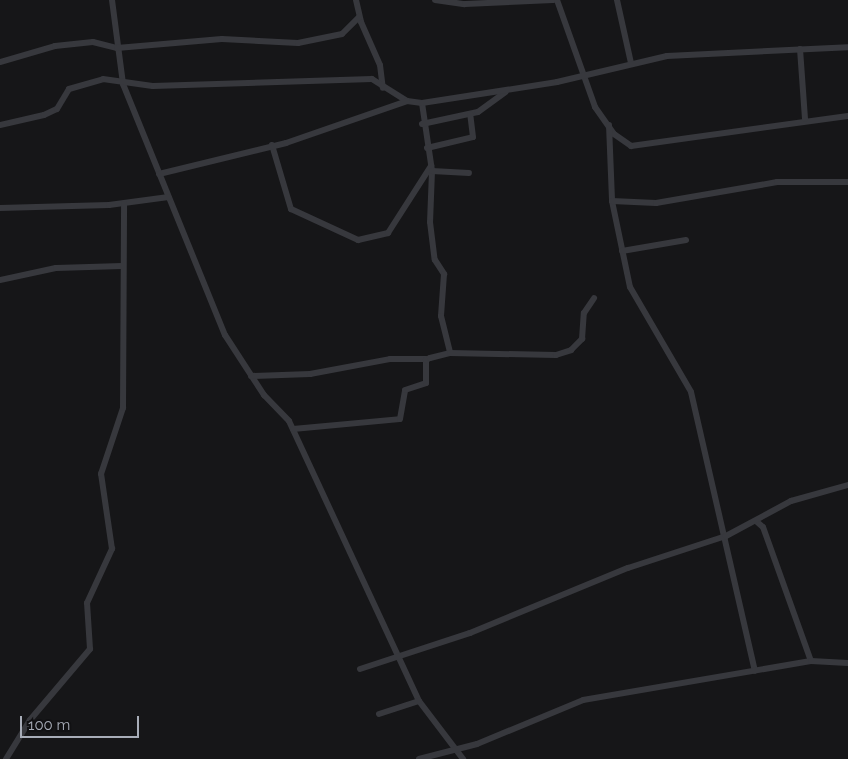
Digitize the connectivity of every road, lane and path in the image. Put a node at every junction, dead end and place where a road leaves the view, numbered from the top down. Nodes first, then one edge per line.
1 (112, 0) edge
2 (356, 0) edge
3 (435, 0) edge
4 (555, 0) edge
5 (617, 0) edge
6 (359, 17) junction
7 (848, 46) edge
8 (117, 48) junction
9 (800, 48) junction
10 (0, 62) edge
11 (631, 63) junction
12 (583, 76) junction
13 (123, 84) junction
14 (383, 88) junction
15 (507, 91) junction
16 (407, 100) junction
17 (422, 103) junction
18 (470, 114) junction
19 (848, 116) edge
20 (805, 119) junction
21 (422, 124) junction
22 (0, 125) edge
23 (609, 125) junction
24 (272, 145) junction
25 (428, 148) junction
26 (432, 168) junction
27 (469, 173) dead end
28 (159, 174) junction
29 (848, 182) edge
30 (168, 197) junction
31 (612, 201) junction
32 (124, 204) junction
33 (0, 208) edge
34 (686, 240) dead end
35 (622, 251) junction
36 (122, 266) junction
37 (0, 280) edge
38 (594, 298) dead end
39 (450, 353) junction
40 (426, 359) junction
41 (251, 376) junction
42 (293, 429) junction
43 (848, 485) edge
44 (756, 521) junction
45 (726, 536) junction
46 (400, 659) junction
47 (811, 661) junction
48 (848, 663) edge
49 (360, 669) dead end
50 (755, 671) junction
51 (419, 701) junction
52 (379, 714) dead end
53 (454, 750) junction
54 (6, 759) edge
55 (419, 759) edge
56 (463, 759) edge

1 - 8 street
2 - 6 street
3 - 4 street
4 - 12 street
5 - 11 street
6 - 8 street
6 - 14 street
7 - 9 street
8 - 10 street
8 - 13 street
9 - 11 street
9 - 20 street
11 - 12 street
12 - 15 street
12 - 23 street
13 - 14 street
13 - 22 street
13 - 28 street
14 - 16 street
15 - 17 street
15 - 18 street
16 - 17 street
16 - 24 street
17 - 21 street
18 - 21 street
18 - 25 street
19 - 20 street
20 - 23 street
21 - 25 street
23 - 31 street
24 - 26 street
24 - 28 street
25 - 26 street
26 - 27 street
26 - 39 street
28 - 30 street
29 - 31 street
30 - 32 street
30 - 41 street
31 - 35 street
32 - 33 street
32 - 36 street
34 - 35 street
35 - 45 street
36 - 37 street
36 - 54 street
38 - 39 street
39 - 40 street
40 - 41 street
40 - 42 street
41 - 42 street
42 - 46 street
43 - 44 street
44 - 45 street
44 - 47 street
45 - 46 street
45 - 50 street
46 - 49 street
46 - 51 street
47 - 48 street
47 - 50 street
50 - 53 street
51 - 52 street
51 - 53 street
53 - 55 street
53 - 56 street

